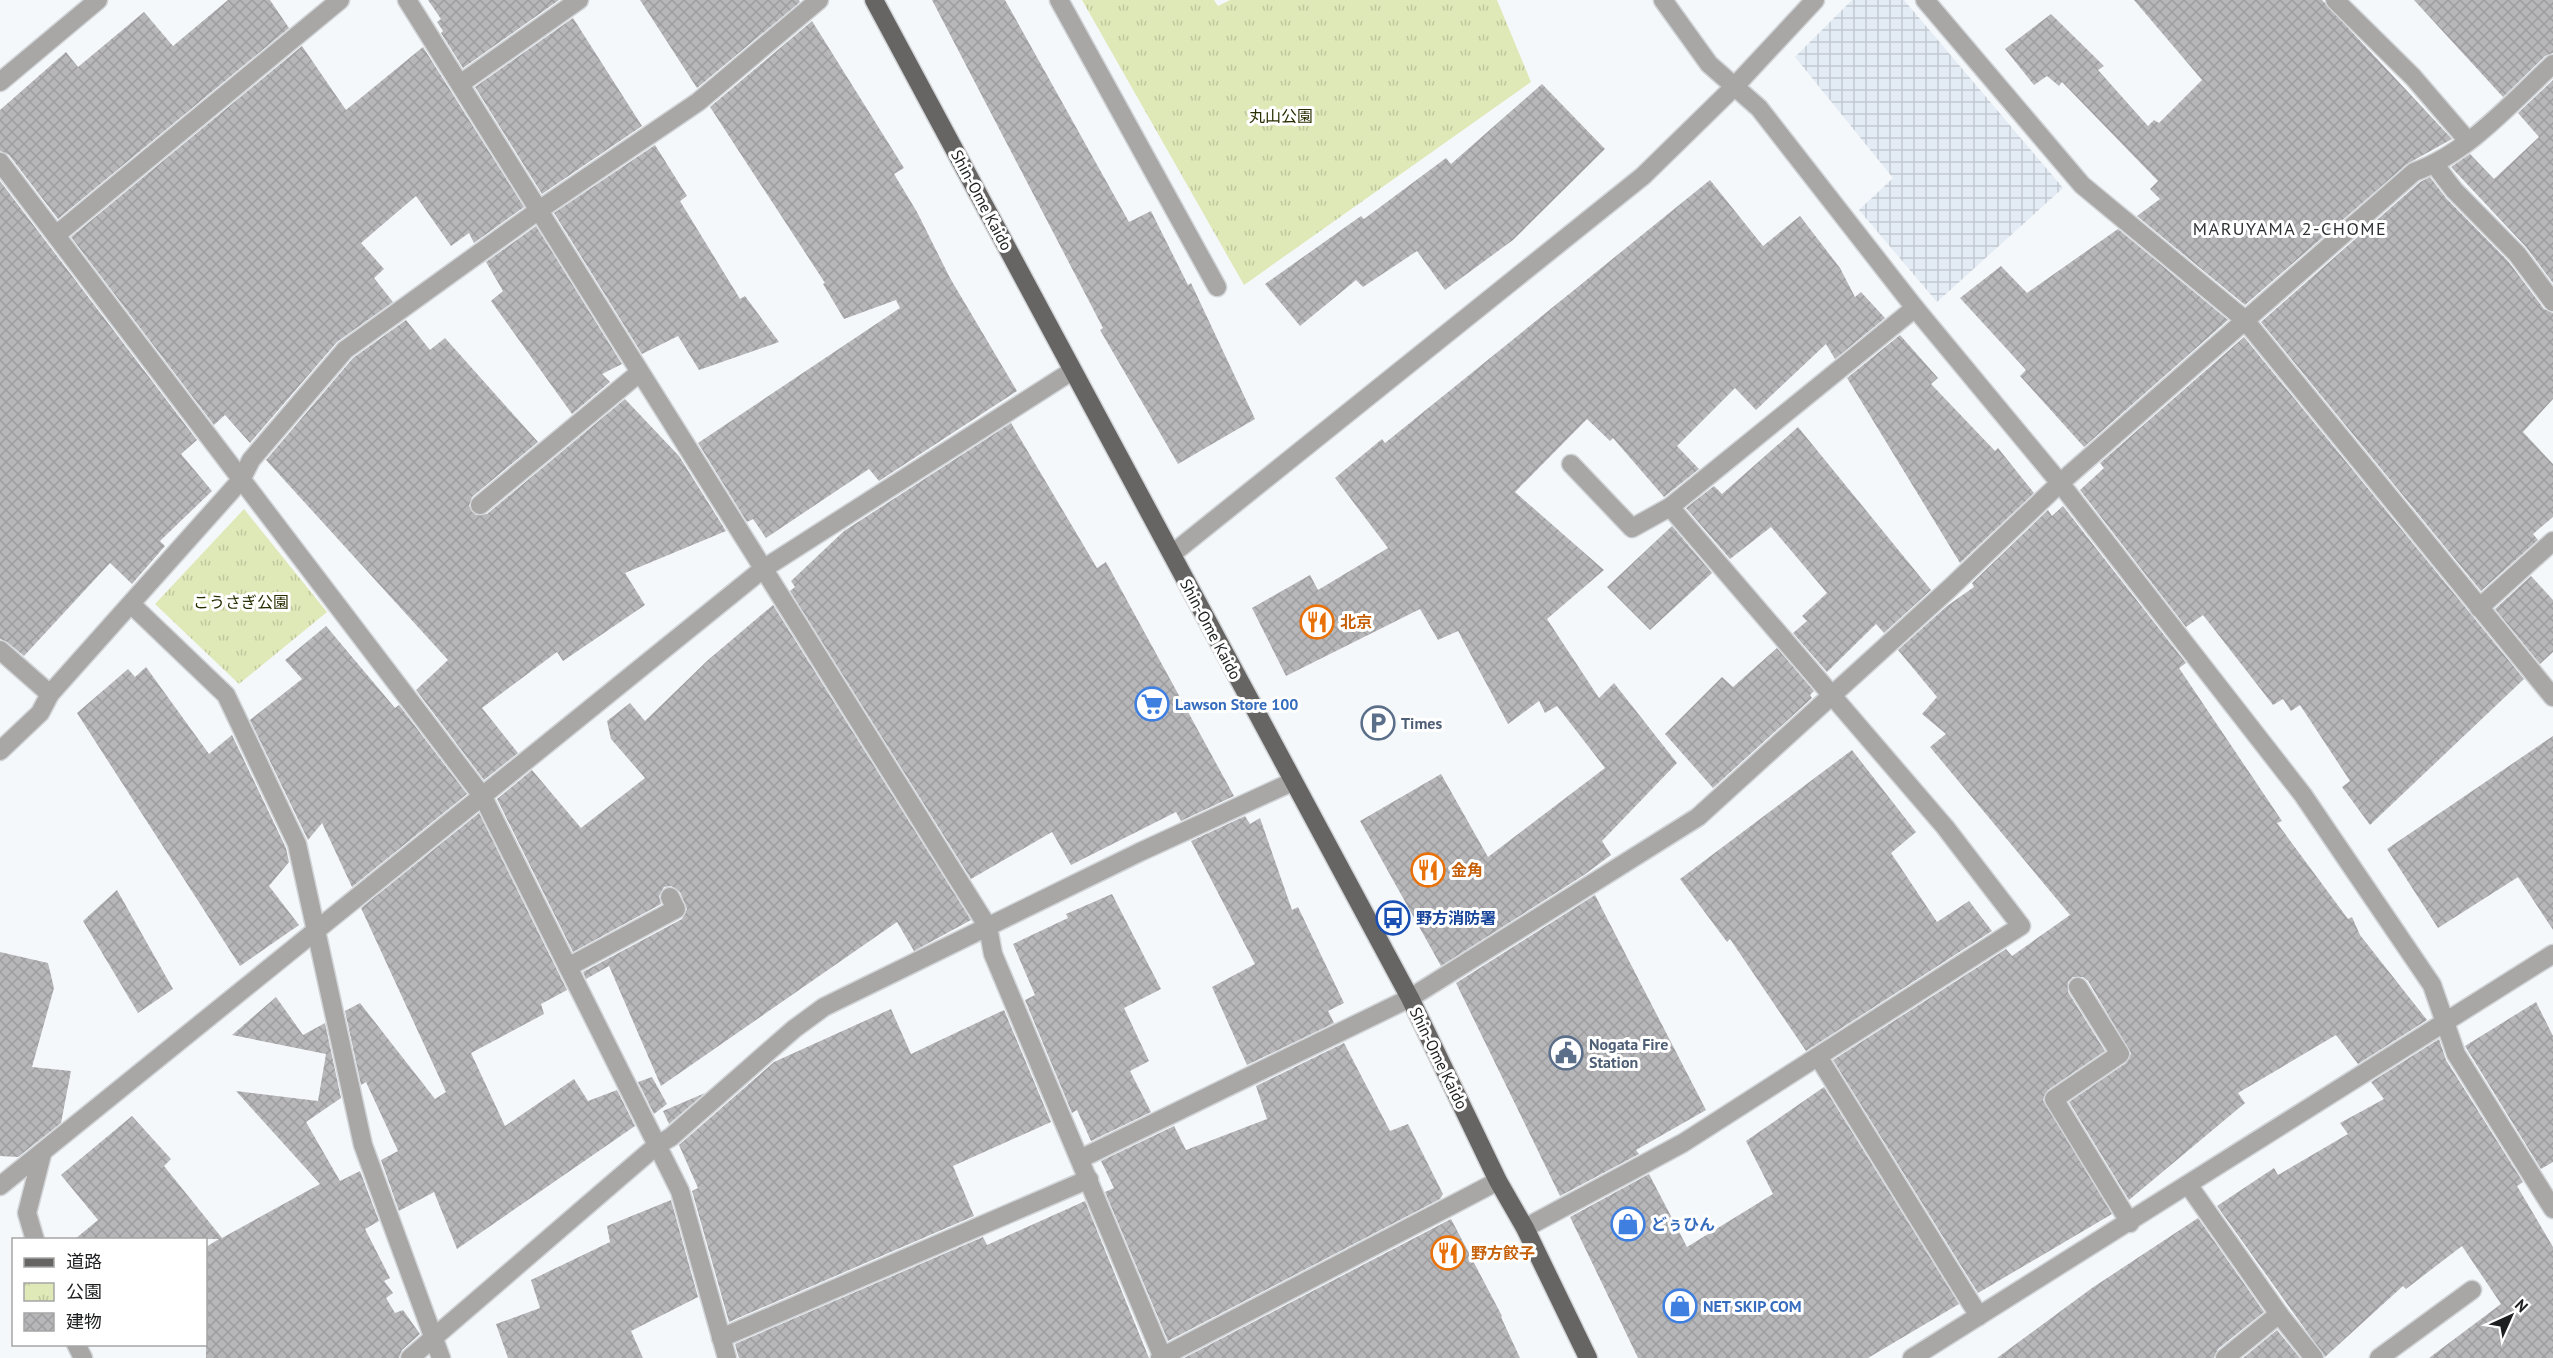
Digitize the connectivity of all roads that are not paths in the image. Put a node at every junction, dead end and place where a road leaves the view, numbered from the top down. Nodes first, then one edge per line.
1 (98, 0) edge
2 (340, 0) edge
3 (406, 0) edge
4 (579, 0) edge
5 (819, 0) edge
6 (874, 0) edge
7 (1059, 0) edge
8 (1663, 0) edge
9 (1815, 0) edge
10 (1924, 0) edge
11 (2335, 0) edge
12 (2553, 64) edge
13 (0, 82) edge
14 (460, 84) junction
15 (1735, 86) junction
16 (2468, 141) junction
17 (0, 162) edge
18 (2435, 165) junction
19 (539, 210) junction
20 (56, 235) junction
21 (1217, 287) dead end
22 (2553, 302) edge
23 (1915, 308) junction
24 (2244, 319) junction
25 (1072, 371) junction
26 (639, 373) junction
27 (1572, 464) dead end
28 (241, 480) junction
29 (2060, 483) junction
30 (480, 505) dead end
31 (1670, 507) junction
32 (2553, 542) edge
33 (1172, 554) junction
34 (763, 569) junction
35 (132, 605) junction
36 (2479, 608) junction
37 (0, 650) edge
38 (50, 694) junction
39 (1831, 694) junction
40 (2553, 697) edge
41 (0, 751) edge
42 (1292, 782) junction
43 (483, 797) junction
44 (670, 897) dead end
45 (988, 927) junction
46 (317, 928) junction
47 (2553, 954) edge
48 (568, 968) junction
49 (2078, 987) dead end
50 (1410, 998) junction
51 (2447, 1021) junction
52 (1819, 1058) junction
53 (656, 1146) junction
54 (42, 1154) junction
55 (1080, 1159) junction
56 (1089, 1179) junction
57 (1498, 1181) junction
58 (0, 1186) edge
59 (2189, 1186) junction
60 (2553, 1209) edge
61 (2130, 1223) junction
62 (1525, 1228) junction
63 (35, 1238) edge
64 (2472, 1290) dead end
65 (2279, 1314) junction
66 (1979, 1316) junction
67 (721, 1338) junction
68 (432, 1339) junction
69 (410, 1358) edge
70 (441, 1358) edge
71 (727, 1358) edge
72 (1162, 1358) edge
73 (1588, 1358) edge
74 (1912, 1358) edge
75 (2225, 1358) edge
76 (2314, 1358) edge
77 (2379, 1358) edge

1 - 13 street
2 - 20 street
3 - 14 street
4 - 14 street
5 - 19 street
6 - 25 main road, Shin-Ome Kaido
7 - 21 street
8 - 15 street
9 - 15 street
10 - 24 street
11 - 16 street
12 - 16 street
14 - 19 street
15 - 23 street
15 - 33 street
16 - 18 street
17 - 20 street
18 - 22 street
18 - 24 street
19 - 26 street
19 - 28 street
20 - 28 street
23 - 29 street
23 - 31 street
24 - 29 street
24 - 36 street
25 - 33 main road, Shin-Ome Kaido
25 - 34 street
26 - 30 street
26 - 34 street
27 - 31 street
28 - 35 street
28 - 43 street
29 - 39 street
29 - 51 street
31 - 39 street
32 - 36 street
33 - 42 main road, Shin-Ome Kaido
34 - 43 street
34 - 45 street
35 - 38 street
35 - 46 street
36 - 40 street
37 - 38 street
38 - 41 street
39 - 50 street
39 - 52 street
42 - 45 street
42 - 50 main road, Shin-Ome Kaido
43 - 46 street
43 - 48 street
44 - 48 street
45 - 53 street
45 - 55 street
46 - 54 street
46 - 68 street
47 - 51 street
48 - 53 street
49 - 61 street
50 - 55 street
50 - 57 main road, Shin-Ome Kaido
51 - 59 street
51 - 60 street
52 - 62 street
52 - 66 street
53 - 67 street
53 - 68 street
54 - 58 street
54 - 63 street
55 - 56 street
56 - 67 street
56 - 72 street
57 - 62 main road, Shin-Ome Kaido
57 - 72 street
59 - 61 street
59 - 65 street
61 - 66 street
62 - 73 main road, Shin-Ome Kaido
64 - 77 street
65 - 75 street
65 - 76 street
66 - 74 street
67 - 71 street
68 - 69 street
68 - 70 street

